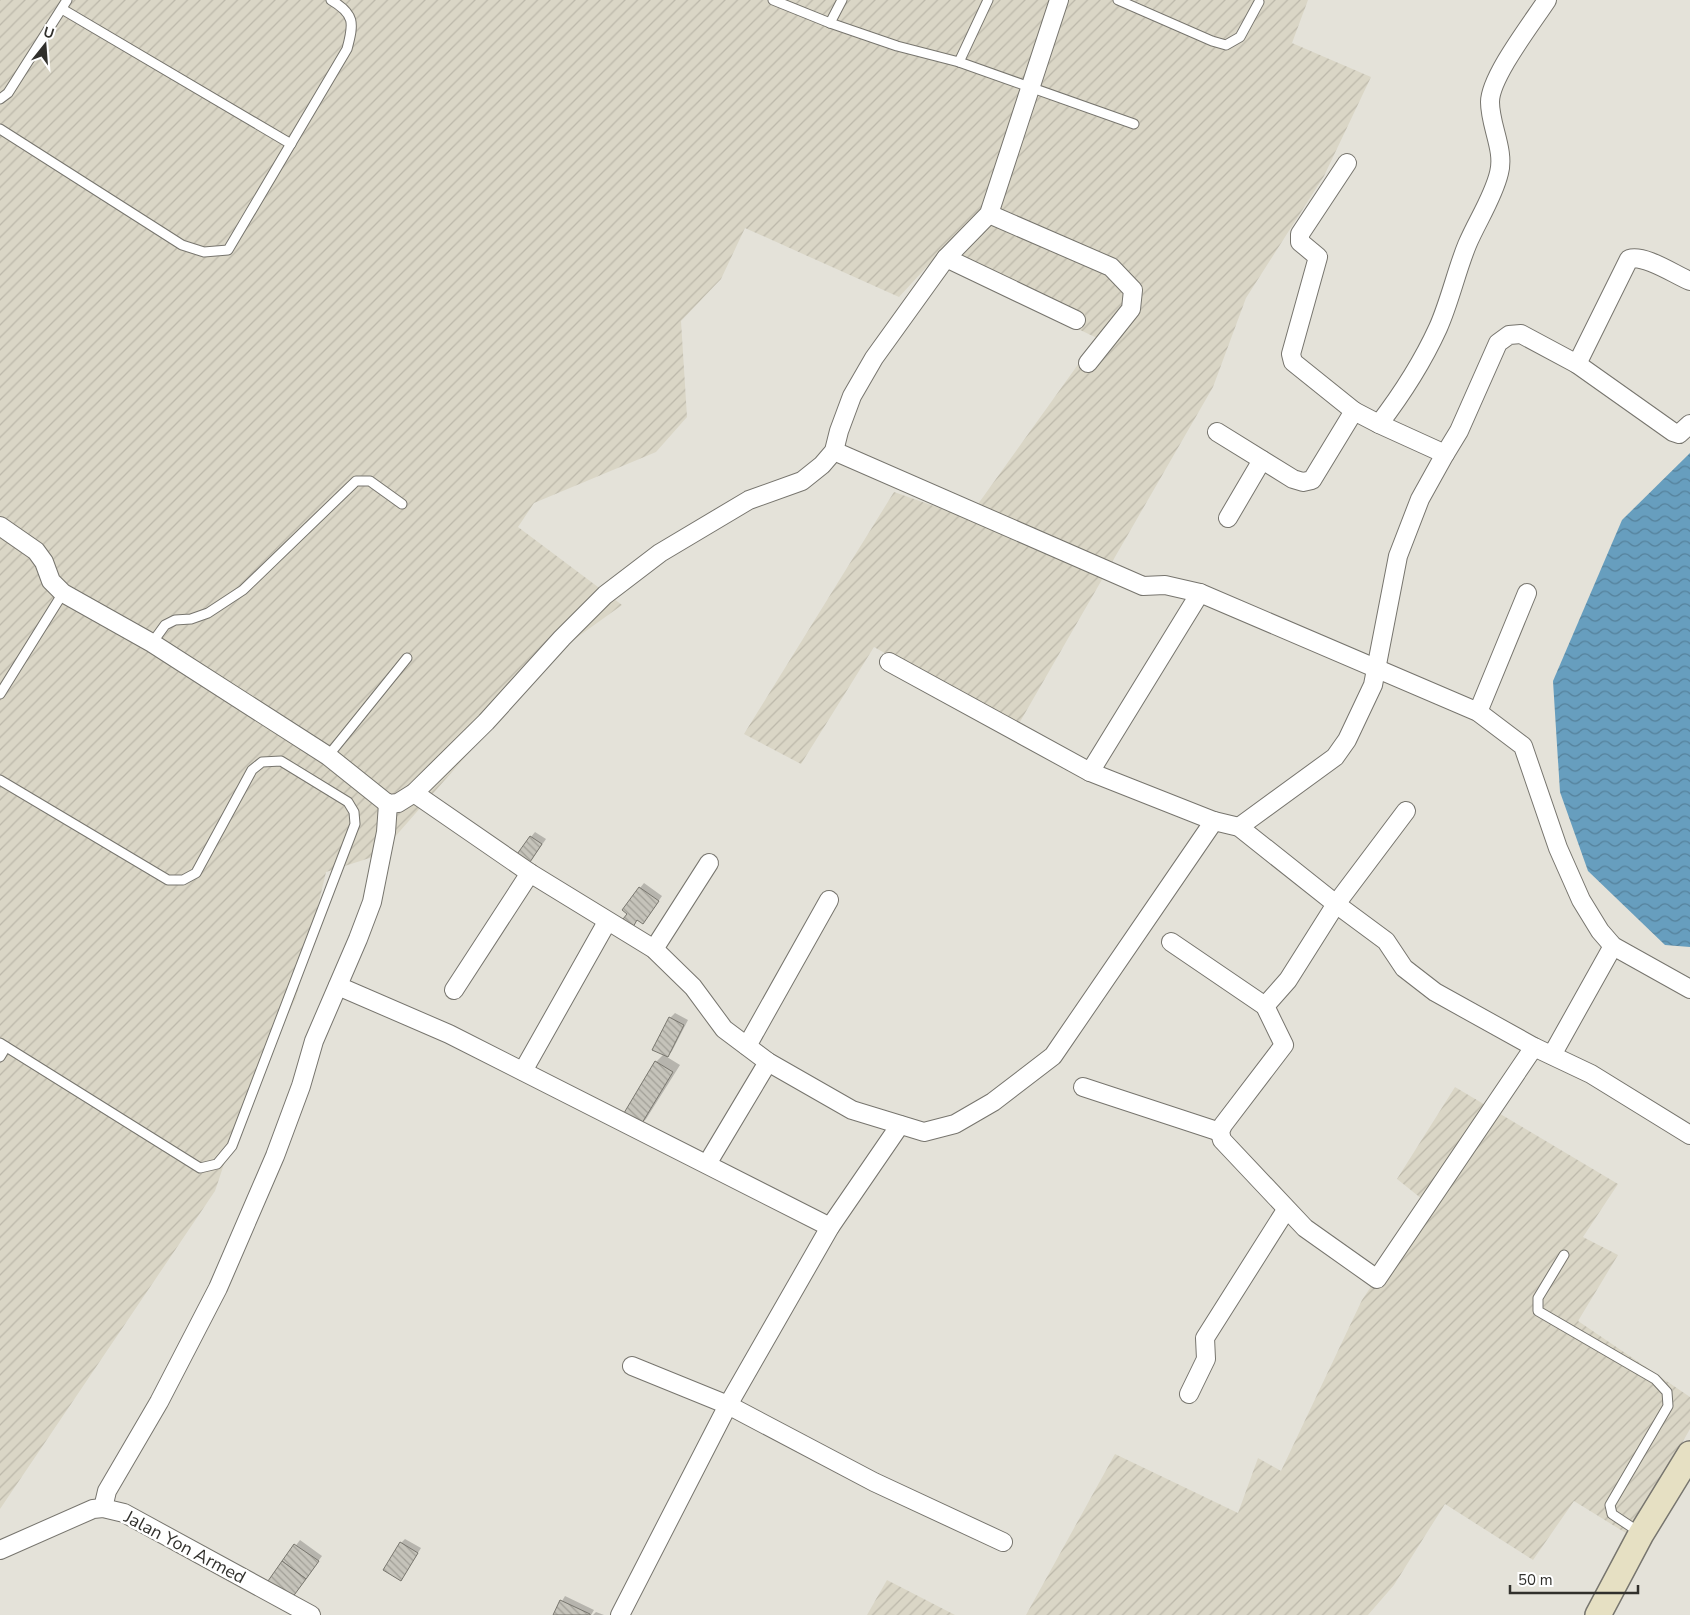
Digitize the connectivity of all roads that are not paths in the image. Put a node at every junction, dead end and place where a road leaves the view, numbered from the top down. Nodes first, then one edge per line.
1 (68, 0) edge
2 (331, 0) edge
3 (773, 0) edge
4 (842, 0) edge
5 (988, 0) edge
6 (1059, 0) edge
7 (1118, 0) edge
8 (1546, 0) edge
9 (1259, 2) dead end
10 (62, 9) junction
11 (830, 23) junction
12 (959, 62) junction
13 (1032, 87) junction
14 (0, 99) edge
15 (1134, 124) dead end
16 (0, 129) edge
17 (291, 144) junction
18 (1347, 163) dead end
19 (989, 214) junction
20 (946, 258) junction
21 (1690, 281) edge
22 (1076, 320) dead end
23 (1088, 363) dead end
24 (1577, 364) junction
25 (1354, 410) junction
26 (1378, 424) junction
27 (1690, 424) edge
28 (1217, 432) dead end
29 (834, 451) junction
30 (1445, 454) junction
31 (1262, 460) junction
32 (402, 504) dead end
33 (1228, 518) dead end
34 (0, 526) edge
35 (1200, 592) junction
36 (1526, 593) dead end
37 (63, 594) junction
38 (152, 643) junction
39 (407, 658) dead end
40 (890, 662) dead end
41 (1377, 670) junction
42 (0, 694) edge
43 (1478, 712) junction
44 (328, 756) junction
45 (1090, 772) junction
46 (0, 780) edge
47 (414, 793) junction
48 (388, 804) junction
49 (1406, 811) dead end
50 (1214, 821) junction
51 (1239, 827) junction
52 (709, 863) dead end
53 (530, 873) junction
54 (829, 900) dead end
55 (1336, 904) junction
56 (607, 922) junction
57 (1171, 942) dead end
58 (1613, 946) junction
59 (654, 949) junction
60 (338, 986) junction
61 (1690, 989) edge
62 (454, 990) dead end
63 (1265, 1006) junction
64 (3, 1045) edge
65 (747, 1046) junction
66 (1534, 1047) junction
67 (1552, 1055) junction
68 (0, 1058) edge
69 (768, 1062) junction
70 (523, 1071) junction
71 (1083, 1086) dead end
72 (900, 1125) junction
73 (1220, 1132) junction
74 (1690, 1135) edge
75 (707, 1164) junction
76 (1286, 1210) junction
77 (830, 1228) junction
78 (1564, 1255) dead end
79 (632, 1366) dead end
80 (1189, 1394) dead end
81 (728, 1406) junction
82 (1690, 1454) edge
83 (103, 1508) junction
84 (1641, 1534) junction
85 (1003, 1542) dead end
86 (0, 1550) edge
87 (311, 1615) edge
88 (620, 1615) edge
89 (1598, 1615) edge

1 - 10 lane
2 - 17 lane
3 - 11 lane
4 - 11 lane
5 - 12 lane
6 - 13 street
7 - 9 lane
8 - 26 street
10 - 14 lane
10 - 17 lane
11 - 12 lane
12 - 13 lane
13 - 15 lane
13 - 19 street
16 - 17 lane
18 - 25 street
19 - 20 street
19 - 23 street
20 - 22 street
20 - 29 street
21 - 24 street
24 - 27 street
24 - 30 street
25 - 26 street
25 - 31 street
26 - 30 street
28 - 31 street
29 - 35 street
29 - 47 street
30 - 41 street
31 - 33 street
32 - 38 lane
34 - 37 street
35 - 41 street
35 - 45 street
36 - 43 street
37 - 38 street
37 - 42 lane
38 - 44 street
39 - 44 lane
40 - 45 street
41 - 43 street
41 - 51 street
43 - 58 street
44 - 48 street
45 - 50 street
46 - 64 lane
47 - 48 street
47 - 53 street
48 - 60 street
49 - 55 street
50 - 51 street
50 - 72 street
51 - 55 street
52 - 59 street
53 - 56 street
53 - 62 street
54 - 65 street
55 - 63 street
55 - 66 street
56 - 59 street
56 - 70 street
57 - 63 street
58 - 61 street
58 - 67 street
59 - 65 street
60 - 70 street
60 - 83 street
63 - 73 street
64 - 68 lane
65 - 69 street
66 - 67 street
66 - 76 street
67 - 74 street
69 - 72 street
69 - 75 street
70 - 75 street
71 - 73 street
72 - 77 street
73 - 76 street
75 - 77 street
76 - 80 street
77 - 81 street
78 - 84 lane
79 - 81 street
81 - 85 street
81 - 88 street
82 - 84 street
83 - 86 street, Jalan Yon Armed
83 - 87 street, Jalan Yon Armed
84 - 89 street

